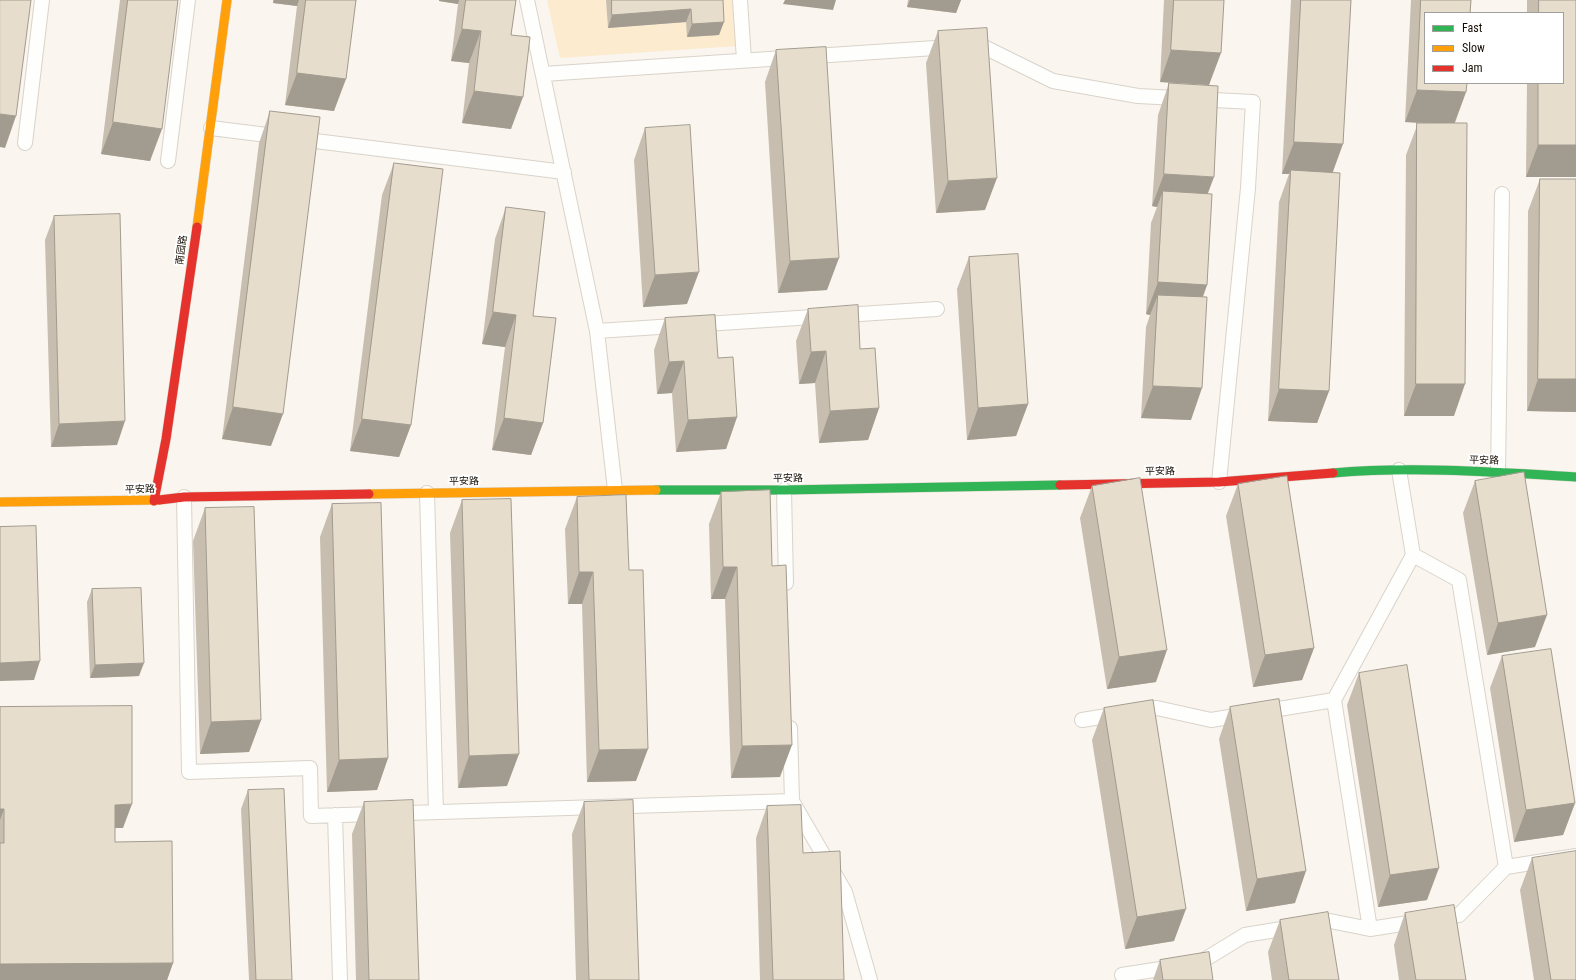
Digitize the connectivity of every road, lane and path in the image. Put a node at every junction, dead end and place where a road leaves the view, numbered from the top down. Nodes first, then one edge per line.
1 (42, 0) edge
2 (188, 0) edge
3 (227, 0) edge
4 (527, 0) edge
5 (740, 0) edge
6 (744, 60) junction
7 (543, 74) junction
8 (212, 128) junction
9 (25, 143) dead end
10 (168, 161) dead end
11 (564, 172) junction
12 (1502, 194) dead end
13 (936, 309) dead end
14 (597, 331) junction
15 (1399, 470) junction
16 (1498, 472) junction
17 (1576, 477) edge
18 (1219, 482) junction
19 (615, 490) junction
20 (784, 490) junction
21 (427, 493) junction
22 (184, 497) junction
23 (154, 501) junction
24 (0, 502) edge
25 (1413, 555) junction
26 (786, 594) edge
27 (1334, 700) junction
28 (790, 713) edge
29 (1082, 720) dead end
30 (792, 801) junction
31 (436, 812) junction
32 (335, 815) junction
33 (1576, 856) edge
34 (1506, 867) junction
35 (1370, 929) junction
36 (1122, 975) dead end
37 (340, 980) edge
38 (870, 980) edge

1 - 9 lane
2 - 10 lane
3 - 8 street, 南园路
4 - 7 lane
5 - 6 lane
6 - 7 lane
6 - 18 lane
7 - 11 lane
8 - 11 lane
8 - 23 street, 南园路
11 - 14 lane
12 - 16 lane
13 - 14 lane
14 - 19 lane
15 - 16 street, 平安路
15 - 18 street, 平安路
15 - 25 lane
16 - 17 street, 平安路
18 - 20 street, 平安路
19 - 20 street, 平安路
19 - 21 street, 平安路
20 - 26 lane
21 - 22 street, 平安路
21 - 31 lane
22 - 23 street, 平安路
22 - 32 lane
23 - 24 street, 平安路
25 - 27 lane
25 - 34 lane
27 - 29 lane
27 - 35 lane
28 - 30 lane
30 - 31 lane
30 - 38 lane
31 - 32 lane
32 - 37 lane
33 - 34 lane
34 - 35 lane
35 - 36 lane

